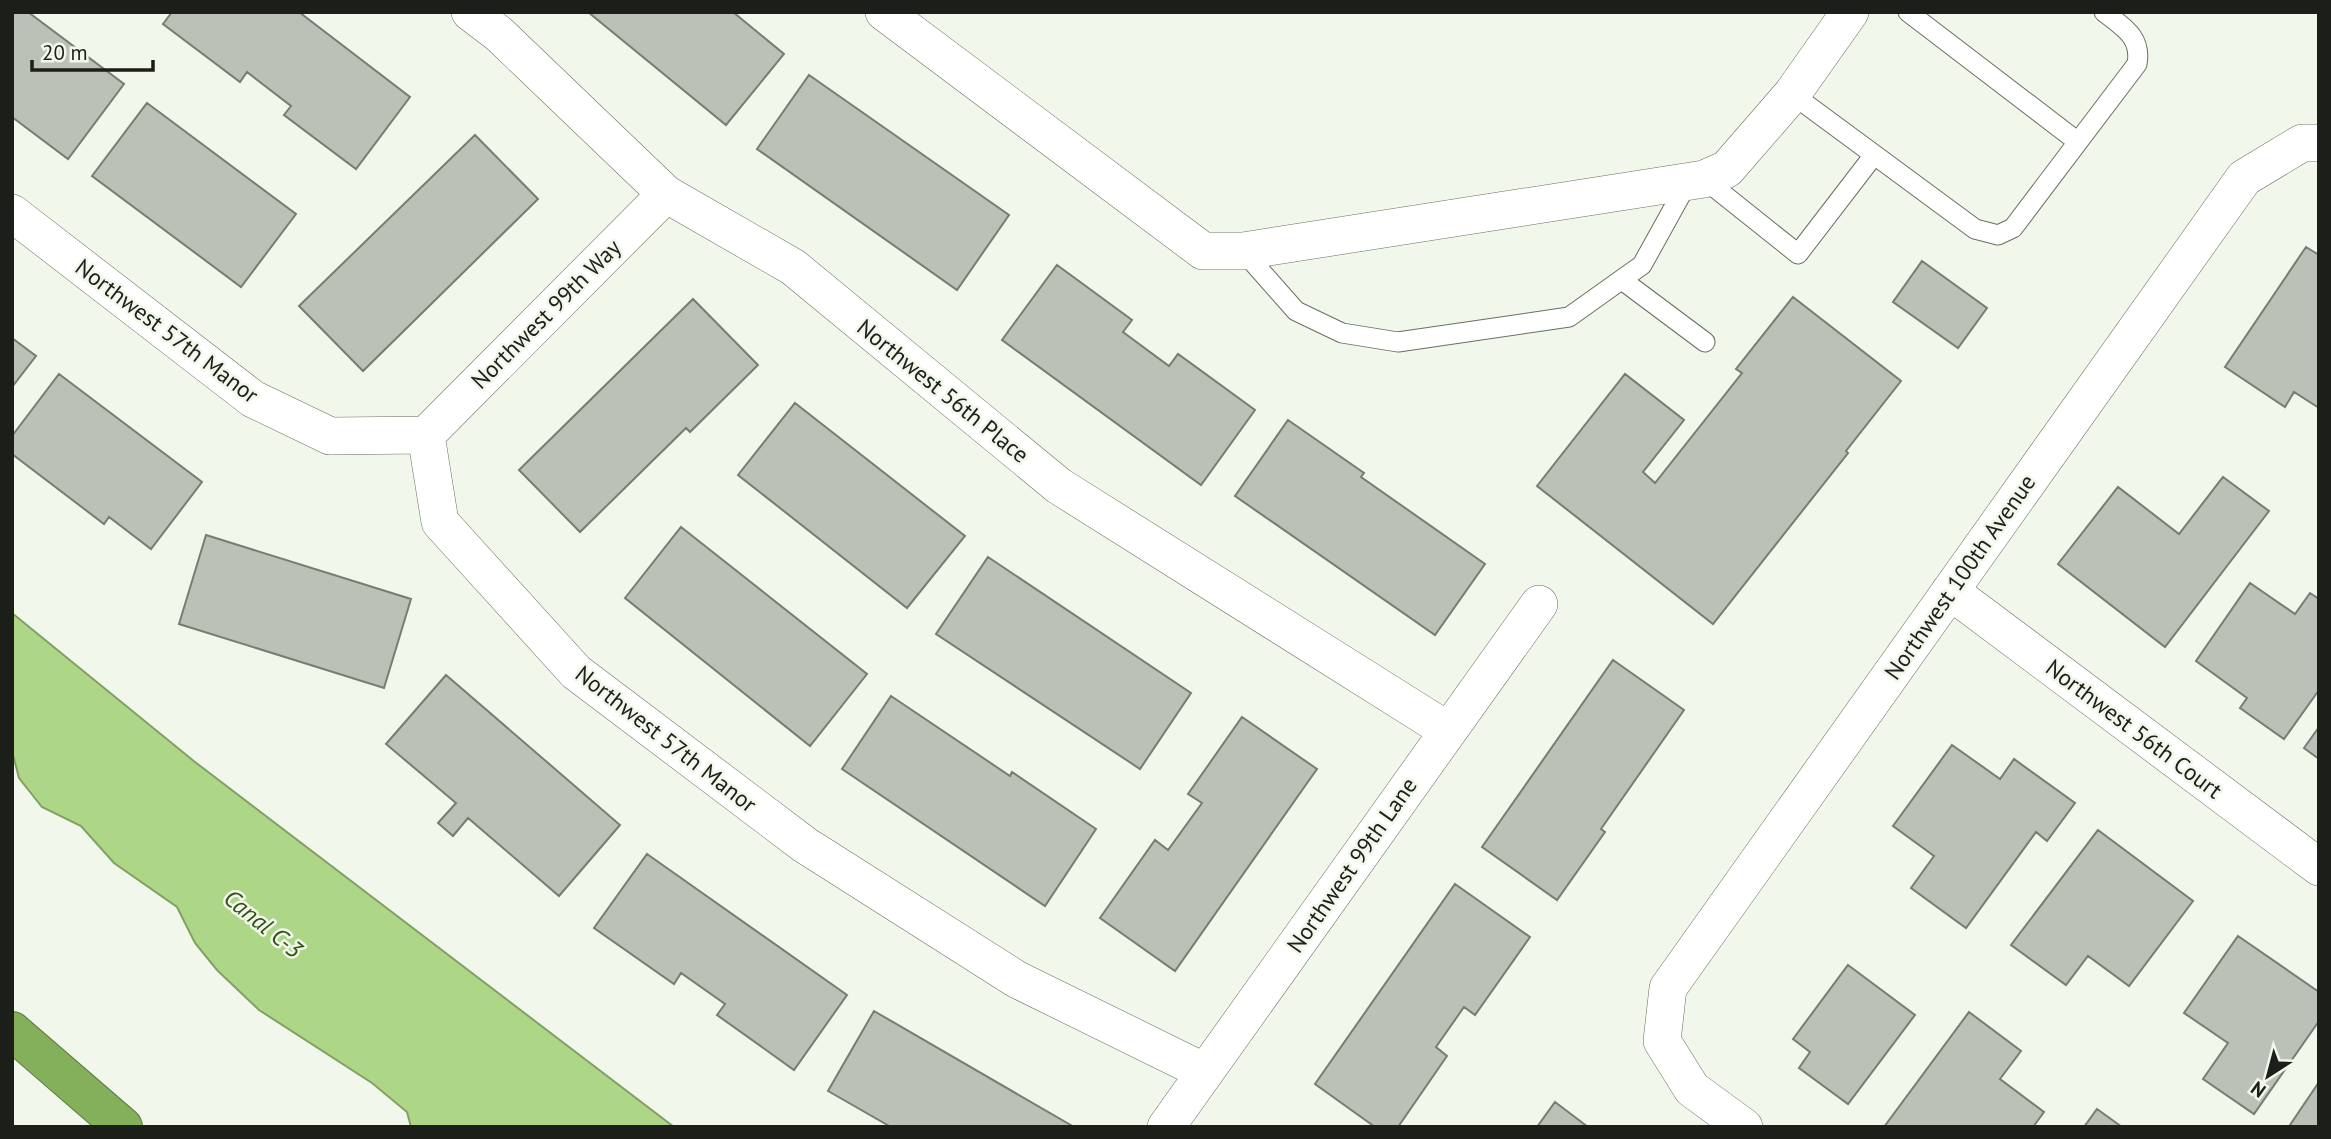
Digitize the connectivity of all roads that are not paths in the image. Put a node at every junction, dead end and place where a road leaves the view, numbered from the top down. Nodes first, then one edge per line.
1 (470, 12) edge
2 (884, 12) edge
3 (1850, 12) edge
4 (1908, 12) edge
5 (2104, 12) edge
6 (1791, 94) junction
7 (2078, 142) junction
8 (2310, 143) edge
9 (1874, 155) junction
10 (1696, 180) junction
11 (666, 194) junction
12 (12, 213) edge
13 (1243, 251) junction
14 (1622, 280) junction
15 (1705, 342) dead end
16 (426, 435) junction
17 (1950, 591) junction
18 (1539, 604) dead end
19 (1447, 730) junction
20 (2319, 867) edge
21 (12, 1031) edge
22 (1206, 1072) junction
23 (123, 1127) edge
24 (1166, 1127) edge
25 (1744, 1127) edge

1 - 11 street, Northwest 56th Place
2 - 13 street
3 - 6 street
4 - 7 lane
5 - 7 lane
6 - 9 lane
6 - 10 street
7 - 9 lane
8 - 17 street, Northwest 100th Avenue
9 - 10 lane
10 - 13 street
10 - 14 lane
11 - 16 street, Northwest 99th Way
11 - 19 street, Northwest 56th Place
12 - 16 street, Northwest 57th Manor
13 - 14 lane
14 - 15 lane
16 - 22 street, Northwest 57th Manor
17 - 20 street, Northwest 56th Court
17 - 25 street, Northwest 100th Avenue
18 - 19 street, Northwest 99th Lane
19 - 22 street, Northwest 99th Lane
21 - 23 highway
22 - 24 street, Northwest 99th Lane

